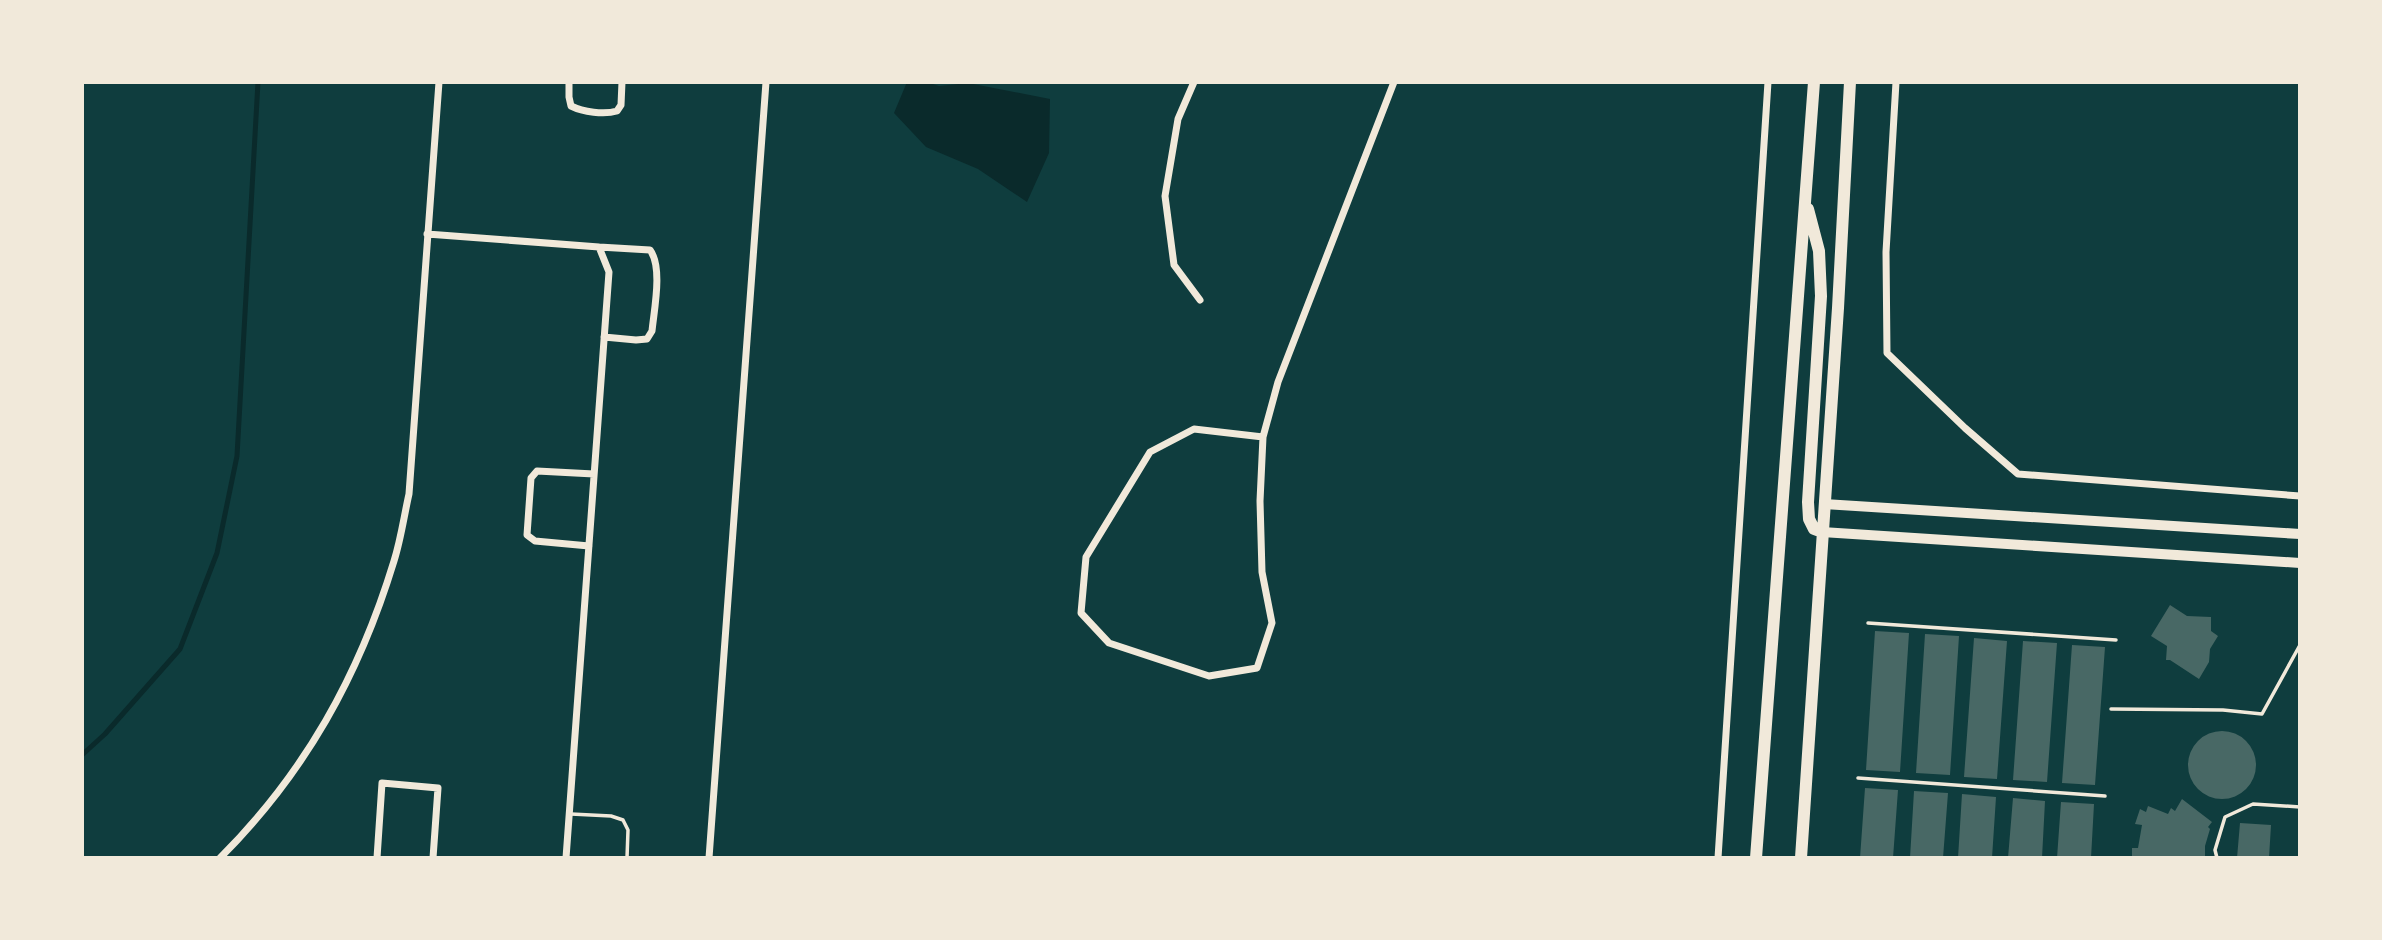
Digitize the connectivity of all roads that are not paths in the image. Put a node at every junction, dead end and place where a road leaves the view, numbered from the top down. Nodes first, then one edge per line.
1 (439, 82) edge
2 (569, 82) edge
3 (622, 82) edge
4 (766, 82) edge
5 (1194, 82) edge
6 (1394, 82) edge
7 (1768, 82) edge
8 (1814, 82) edge
9 (1850, 82) edge
10 (1896, 82) edge
11 (1806, 199) junction
12 (427, 234) junction
13 (599, 247) junction
14 (1200, 300) dead end
15 (604, 337) junction
16 (1263, 437) junction
17 (594, 474) junction
18 (2300, 496) edge
19 (1824, 504) junction
20 (1822, 532) junction
21 (2300, 534) edge
22 (589, 547) junction
23 (2300, 563) edge
24 (1868, 623) dead end
25 (2116, 640) dead end
26 (2300, 645) edge
27 (2111, 709) dead end
28 (1858, 778) dead end
29 (2105, 796) dead end
30 (569, 814) junction
31 (220, 858) edge
32 (377, 858) edge
33 (433, 858) edge
34 (566, 858) edge
35 (627, 858) edge
36 (709, 858) edge
37 (1718, 858) edge
38 (1756, 858) edge
39 (1801, 858) edge

1 - 12 street
2 - 3 street
4 - 36 street
5 - 14 street
6 - 16 street
7 - 37 street
8 - 11 main road
9 - 19 main road
10 - 18 street
11 - 20 main road
11 - 38 main road
12 - 13 street
12 - 31 street
13 - 15 street
13 - 15 street
15 - 17 street
16 - 16 street
17 - 22 street
17 - 22 street
19 - 20 main road
19 - 21 street
20 - 23 street
20 - 39 main road
22 - 30 street
24 - 25 lane
26 - 27 lane
28 - 29 lane
30 - 34 street
30 - 35 lane
32 - 33 street

